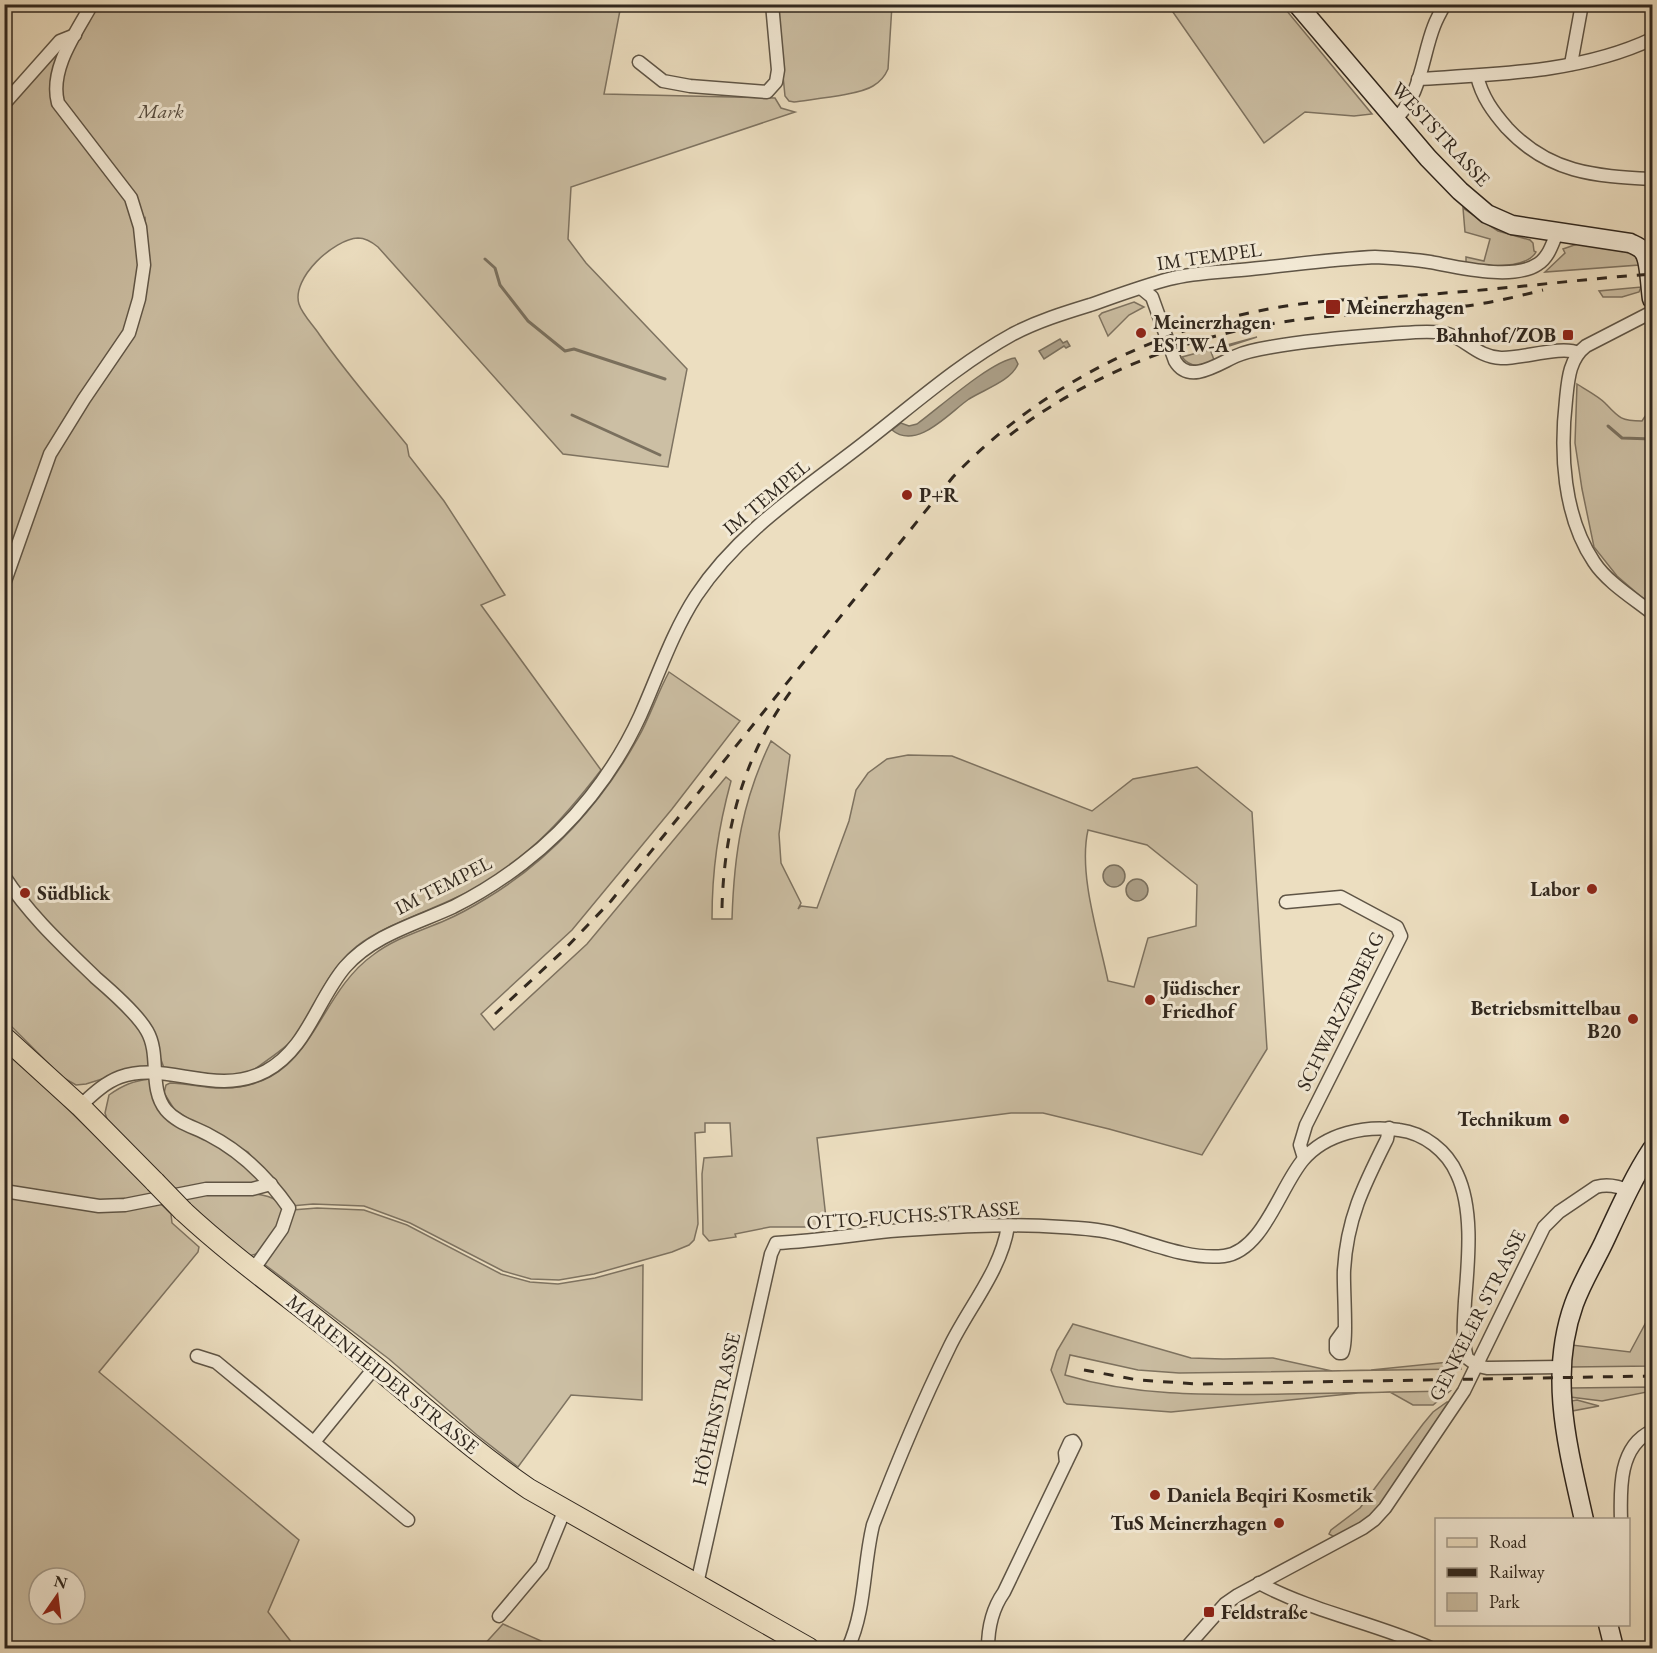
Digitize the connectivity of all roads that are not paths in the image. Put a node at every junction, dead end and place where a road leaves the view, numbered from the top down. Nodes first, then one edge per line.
1 (92, 4) edge
2 (772, 4) edge
3 (1297, 4) edge
4 (1445, 4) edge
5 (1582, 4) edge
6 (75, 35) junction
7 (1653, 39) edge
8 (639, 62) dead end
9 (1571, 64) junction
10 (1477, 76) junction
11 (1418, 79) junction
12 (4, 104) edge
13 (1394, 120) junction
14 (1653, 179) edge
15 (1557, 233) junction
16 (1649, 253) edge
17 (1141, 288) junction
18 (1653, 299) edge
19 (1653, 312) edge
20 (1578, 353) junction
21 (4, 584) edge
22 (1653, 614) edge
23 (4, 876) edge
24 (1286, 902) dead end
25 (4, 1037) edge
26 (156, 1073) junction
27 (80, 1106) junction
28 (1389, 1128) junction
29 (1653, 1149) edge
30 (1304, 1158) junction
31 (271, 1184) junction
32 (4, 1191) edge
33 (1629, 1191) junction
34 (1008, 1226) junction
35 (776, 1243) joint
36 (253, 1270) junction
37 (1344, 1330) dead end
38 (197, 1356) dead end
39 (1478, 1366) junction
40 (1561, 1366) junction
41 (375, 1367) junction
42 (1653, 1431) edge
43 (314, 1442) junction
44 (1066, 1463) dead end
45 (565, 1509) junction
46 (1584, 1518) edge
47 (1622, 1518) edge
48 (408, 1520) dead end
49 (1259, 1583) junction
50 (697, 1584) junction
51 (499, 1616) dead end
52 (1608, 1626) edge
53 (809, 1648) edge
54 (848, 1648) edge
55 (988, 1648) edge
56 (1186, 1648) edge
57 (1431, 1648) edge
58 (1614, 1648) edge

1 - 6 street
2 - 8 street
3 - 13 main road, WESTSTRASSE
4 - 11 street
5 - 9 street
6 - 12 street
6 - 21 street
7 - 9 street
9 - 10 street
10 - 11 street
10 - 14 street
11 - 13 street
13 - 15 main road, WESTSTRASSE
15 - 16 main road, WESTSTRASSE
15 - 17 street, IM TEMPEL
16 - 18 main road, WESTSTRASSE
17 - 20 street
17 - 26 street, IM TEMPEL
19 - 20 street
20 - 22 street
23 - 26 street
24 - 30 street, SCHWARZENBERG
25 - 27 main road, MARIENHEIDER STRASSE
26 - 27 street, IM TEMPEL
26 - 31 street
27 - 36 main road, MARIENHEIDER STRASSE, bridge
28 - 30 street, OTTO-FUCHS-STRASSE
28 - 37 street
28 - 39 street, OTTO-FUCHS-STRASSE
29 - 33 main road
30 - 34 street, OTTO-FUCHS-STRASSE
31 - 32 street
31 - 36 street
33 - 39 street, GENKELER STRASSE
33 - 40 main road
34 - 35 street, OTTO-FUCHS-STRASSE
34 - 54 street
35 - 50 street, HÖHENSTRASSE
36 - 41 main road, MARIENHEIDER STRASSE
38 - 43 street
39 - 40 street
39 - 49 street, GENKELER STRASSE
40 - 46 main road
41 - 43 street
41 - 45 main road, MARIENHEIDER STRASSE
42 - 47 street
43 - 48 street
44 - 55 street
45 - 50 main road, MARIENHEIDER STRASSE
45 - 51 street
49 - 56 street, GENKELER STRASSE
49 - 57 street
50 - 53 main road, MARIENHEIDER STRASSE
52 - 58 main road

